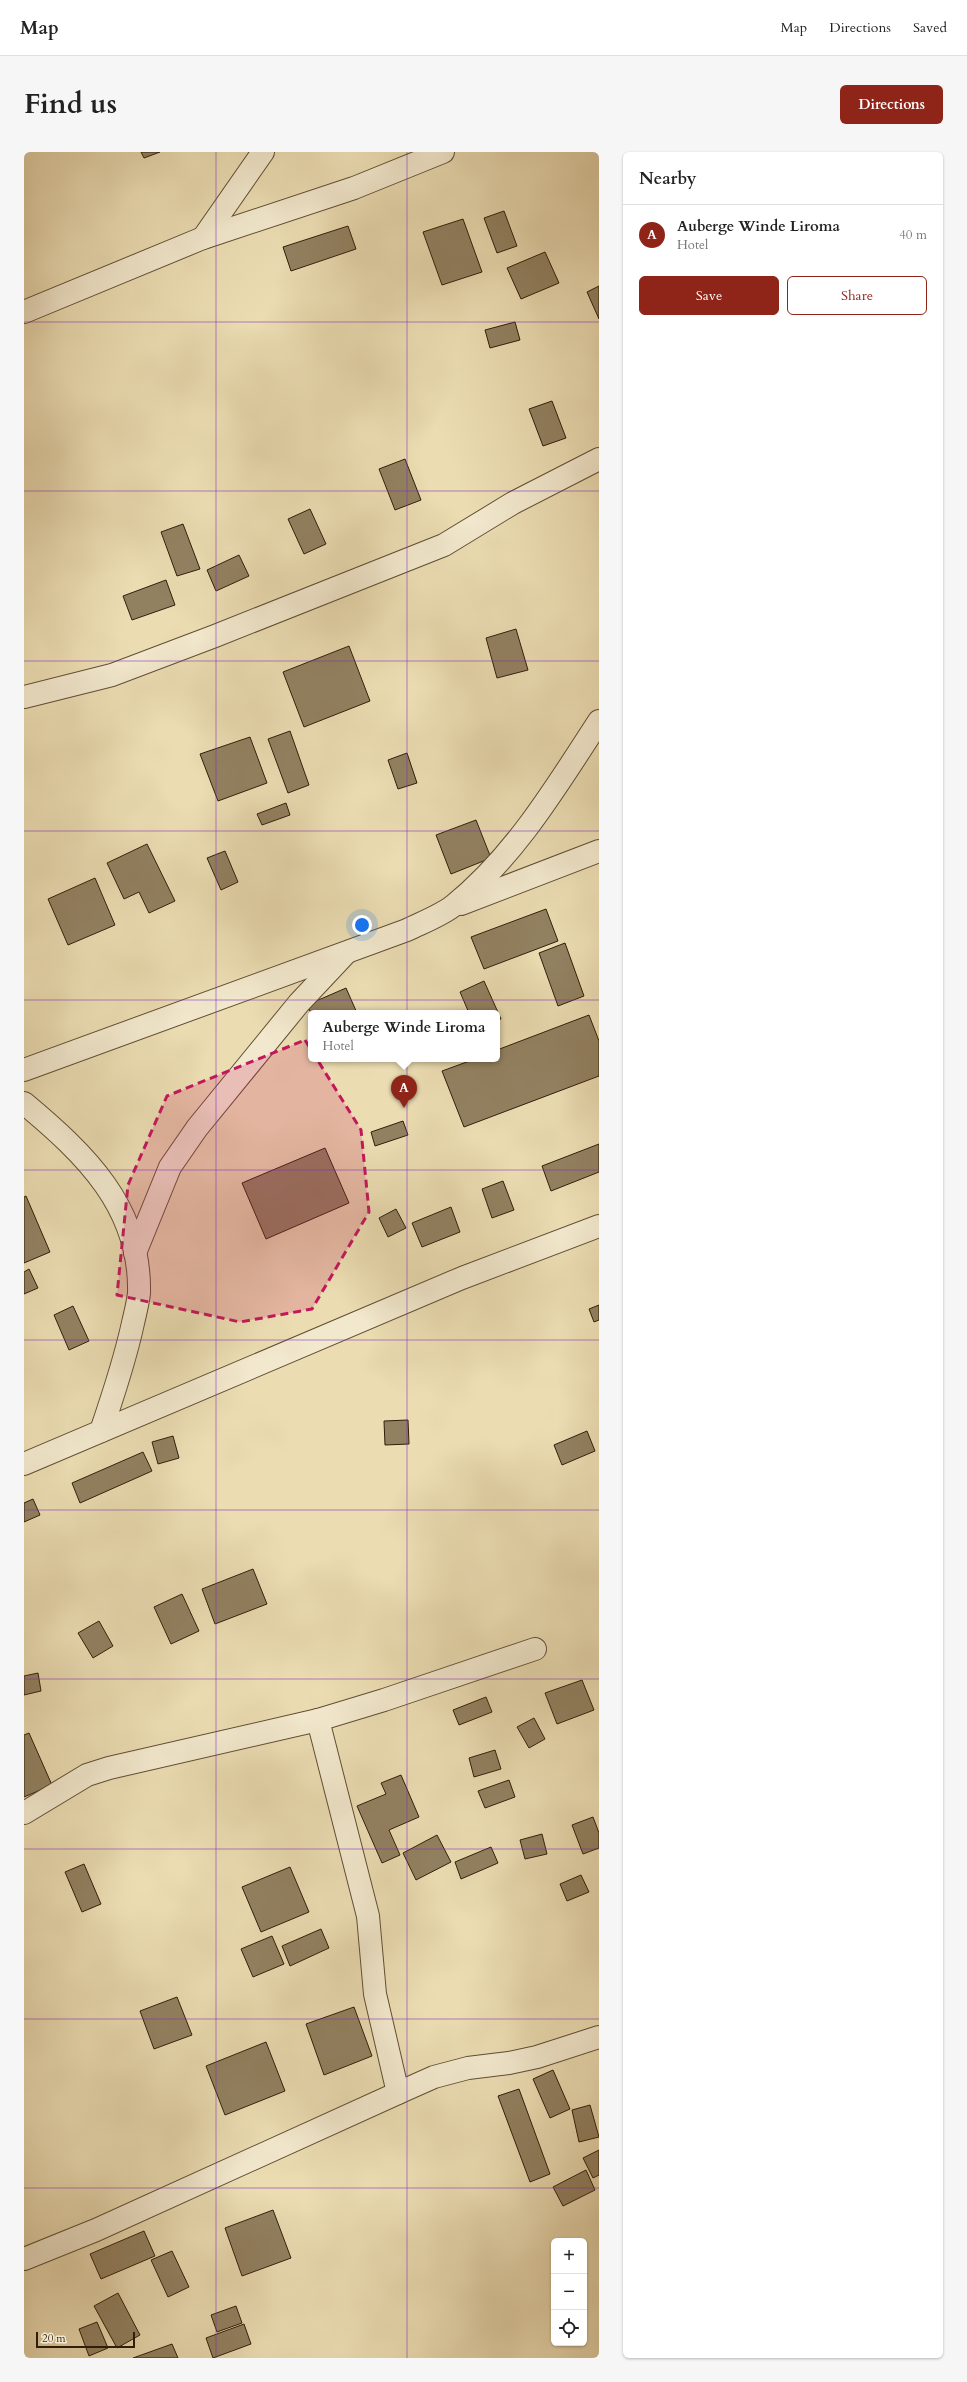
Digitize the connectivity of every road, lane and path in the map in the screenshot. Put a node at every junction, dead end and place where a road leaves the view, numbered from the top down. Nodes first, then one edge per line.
1 (263, 152) edge
2 (443, 152) edge
3 (203, 238) junction
4 (24, 312) edge
5 (599, 459) edge
6 (24, 697) edge
7 (599, 721) edge
8 (599, 851) edge
9 (452, 907) junction
10 (349, 950) junction
11 (24, 1070) edge
12 (24, 1103) edge
13 (599, 1226) edge
14 (135, 1253) junction
15 (101, 1432) junction
16 (24, 1464) edge
17 (535, 1648) dead end
18 (318, 1720) junction
19 (24, 1813) edge
20 (599, 2037) edge
21 (398, 2093) junction
22 (24, 2259) edge

1 - 3 street
2 - 3 street
3 - 4 street
5 - 6 street
7 - 9 street
8 - 9 street
9 - 10 street
10 - 11 street
10 - 14 street
12 - 14 street
13 - 15 street
14 - 15 street
15 - 16 street
17 - 18 street
18 - 19 street
18 - 21 street
20 - 21 street
21 - 22 street

